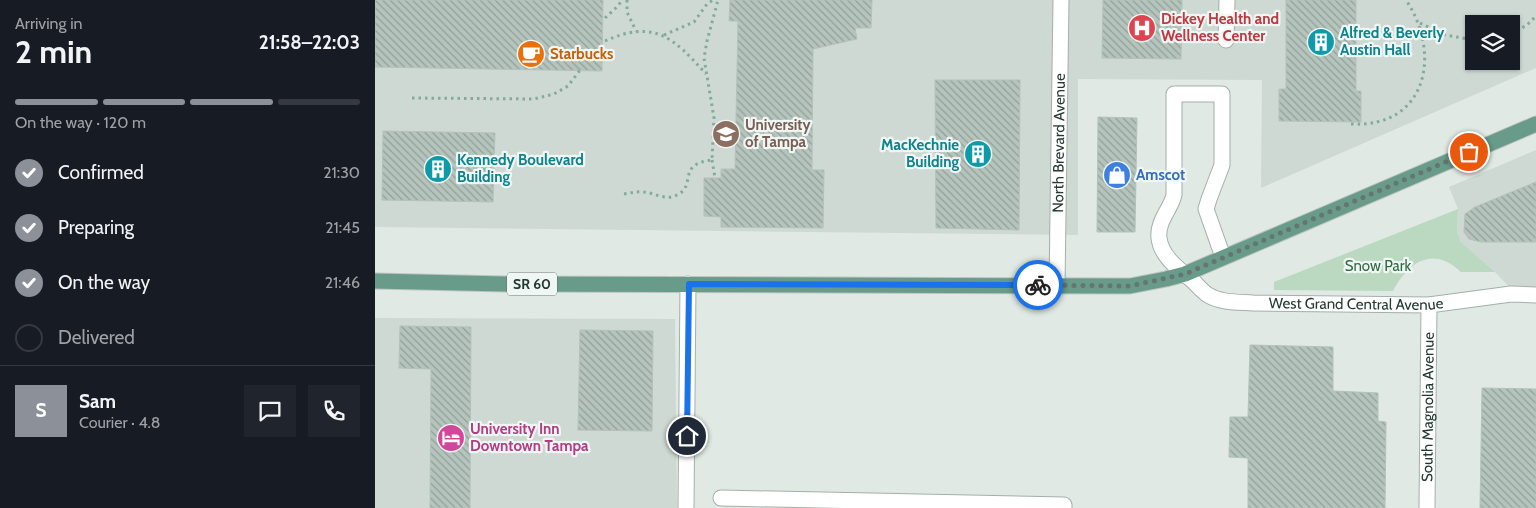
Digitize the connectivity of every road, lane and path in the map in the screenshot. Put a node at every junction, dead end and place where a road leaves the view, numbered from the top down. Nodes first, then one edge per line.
1 (622, 0) edge
2 (627, 0) edge
3 (713, 0) edge
4 (718, 0) edge
5 (1061, 0) edge
6 (1227, 0) edge
7 (1406, 0) edge
8 (1536, 16) edge
9 (605, 18) dead end
10 (1419, 23) junction
11 (1520, 29) edge
12 (636, 30) junction
13 (663, 36) junction
14 (1465, 39) edge
15 (1226, 40) dead end
16 (605, 41) dead end
17 (580, 70) dead end
18 (706, 74) junction
19 (412, 98) dead end
20 (1351, 124) dead end
21 (1536, 124) edge
22 (712, 160) junction
23 (715, 178) dead end
24 (624, 194) dead end
25 (1223, 258) junction
26 (1185, 274) junction
27 (375, 281) edge
28 (689, 284) junction
29 (1057, 285) junction
30 (1536, 295) edge
31 (1429, 305) junction
32 (721, 498) dead end
33 (686, 508) edge
34 (1064, 508) edge
35 (1427, 508) edge

1 - 9 path
2 - 12 path
3 - 13 path
4 - 18 path
5 - 29 street, North Brevard Avenue
6 - 15 street
7 - 10 path
8 - 11 path
10 - 14 path
10 - 20 path
12 - 13 path
12 - 16 path
13 - 18 path
17 - 19 path
18 - 22 path
21 - 25 main road, SR 60
22 - 23 path
22 - 24 path
25 - 26 main road, SR 60
25 - 26 street, West Grand Central Avenue
26 - 29 main road, SR 60
26 - 31 street, West Grand Central Avenue
27 - 28 main road, SR 60
28 - 29 main road, SR 60
28 - 33 street
30 - 31 street, West Grand Central Avenue
31 - 35 street, South Magnolia Avenue
32 - 34 street

